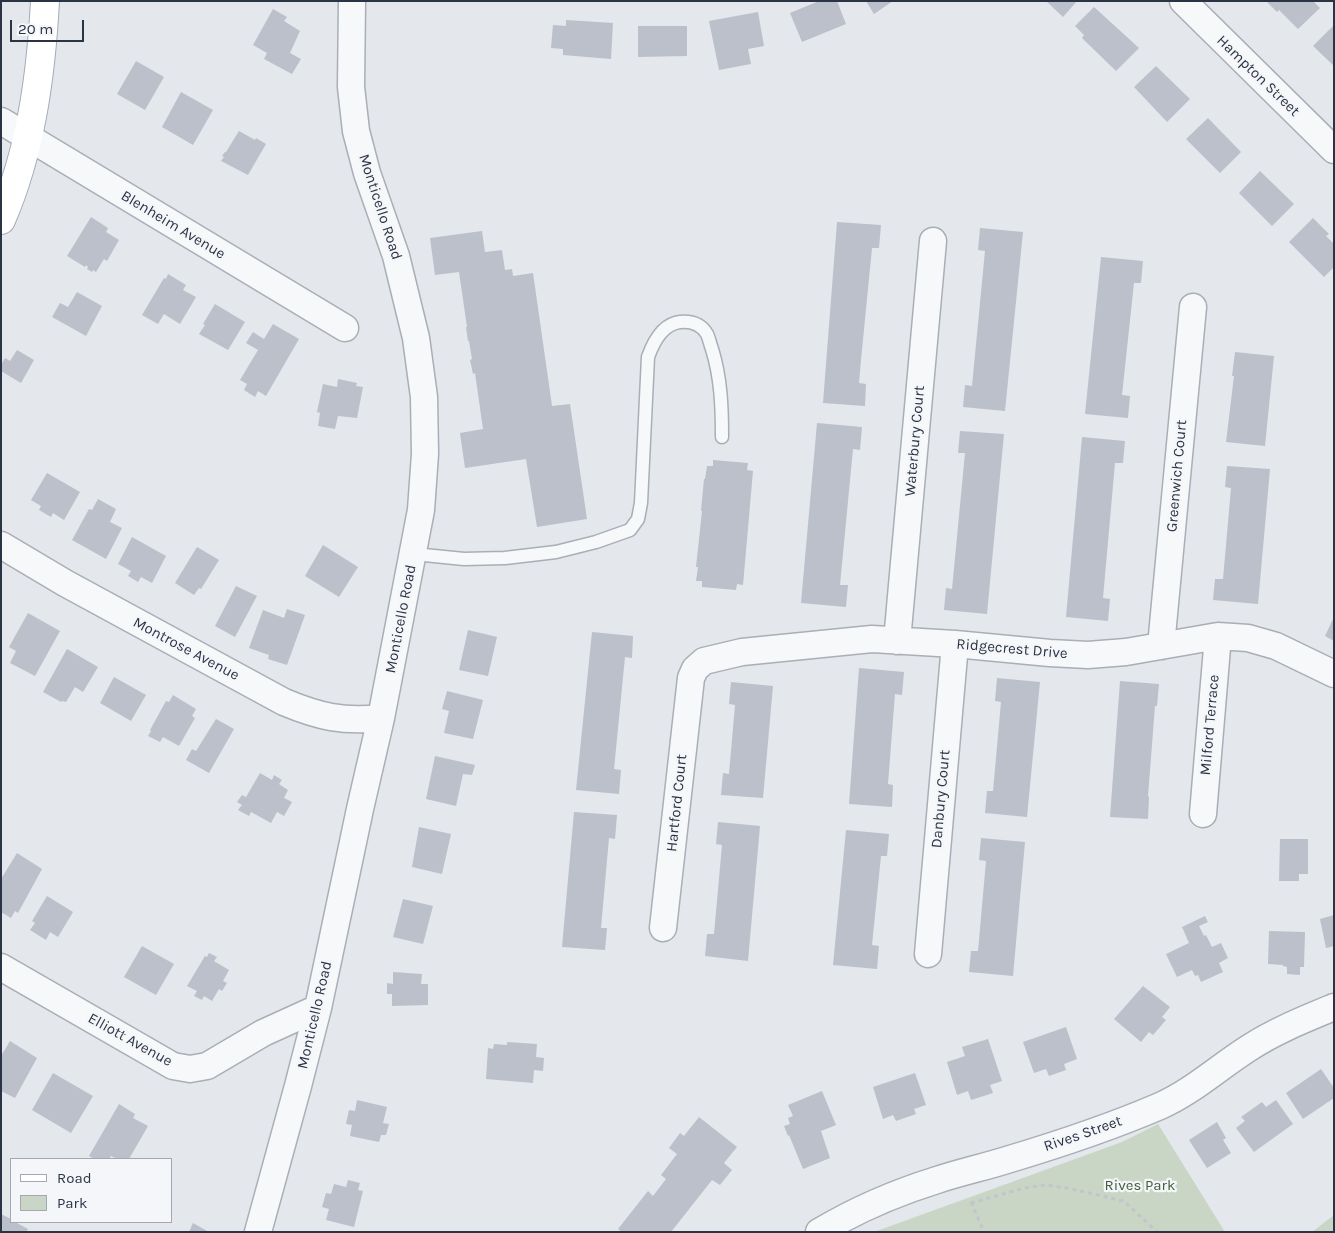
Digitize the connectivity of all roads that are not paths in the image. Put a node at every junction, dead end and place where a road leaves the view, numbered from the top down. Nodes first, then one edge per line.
1 (45, 1) edge
2 (352, 1) edge
3 (1183, 1) edge
4 (1, 121) edge
5 (27, 137) junction
6 (1334, 150) edge
7 (1, 220) edge
8 (933, 241) dead end
9 (1193, 307) dead end
10 (345, 328) dead end
11 (722, 437) dead end
12 (1, 545) edge
13 (414, 554) junction
14 (1218, 636) junction
15 (897, 641) junction
16 (955, 644) junction
17 (1161, 646) junction
18 (1334, 674) edge
19 (691, 678) joint
20 (381, 718) junction
21 (1203, 814) dead end
22 (663, 928) dead end
23 (928, 954) dead end
24 (1, 967) edge
25 (1334, 1007) edge
26 (318, 1008) junction
27 (258, 1232) edge
28 (819, 1232) edge

1 - 5 main road
2 - 13 street, Monticello Road
3 - 6 street, Hampton Street
4 - 5 street, Blenheim Avenue
5 - 7 main road
5 - 10 street, Blenheim Avenue
8 - 15 street, Waterbury Court
9 - 17 street, Greenwich Court
11 - 13 lane
12 - 20 street, Montrose Avenue
13 - 20 street, Monticello Road
14 - 17 street, Ridgecrest Drive
14 - 18 street, Ridgecrest Drive
14 - 21 street, Milford Terrace
15 - 16 street, Ridgecrest Drive
15 - 19 street, Ridgecrest Drive
16 - 17 street, Ridgecrest Drive
16 - 23 street, Danbury Court
19 - 22 street, Hartford Court
20 - 26 street, Monticello Road
24 - 26 street, Elliott Avenue
25 - 28 street, Rives Street
26 - 27 street, Monticello Road

